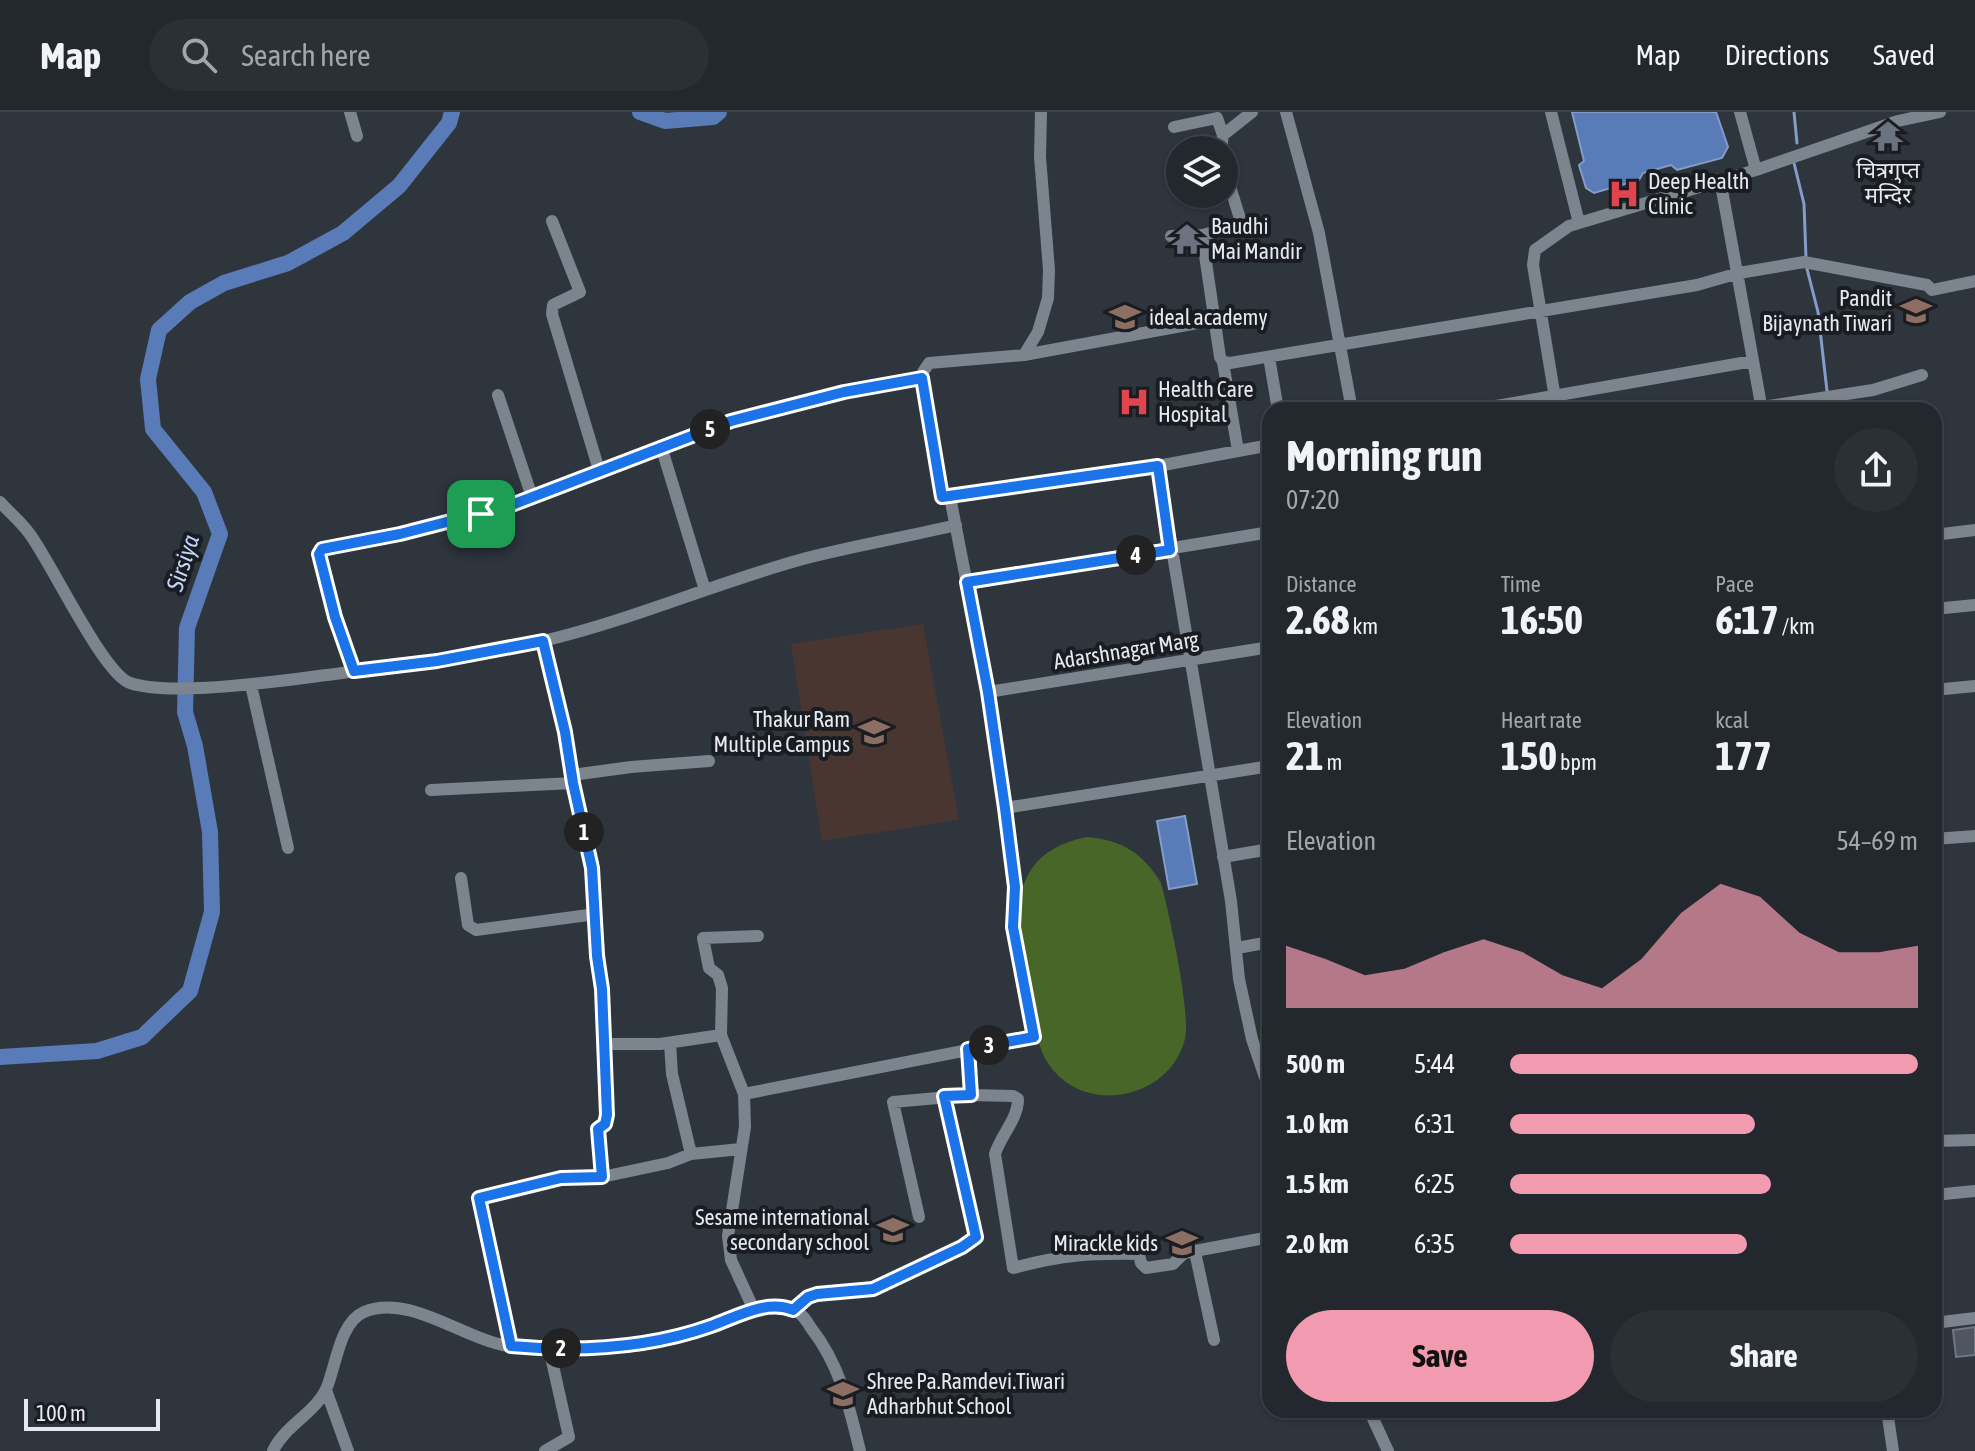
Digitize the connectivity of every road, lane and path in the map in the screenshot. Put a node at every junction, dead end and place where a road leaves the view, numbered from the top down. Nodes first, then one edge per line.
1 (350, 112) edge
2 (1041, 112) edge
3 (1252, 112) edge
4 (1286, 112) edge
5 (1551, 112) edge
6 (1740, 112) edge
7 (1940, 112) edge
8 (1174, 127) dead end
9 (1223, 135) joint
10 (357, 136) dead end
11 (1756, 170) junction
12 (1720, 179) junction
13 (1237, 208) edge
14 (552, 221) dead end
15 (1579, 223) junction
16 (1202, 235) junction
17 (1171, 236) dead end
18 (1739, 273) junction
19 (1975, 281) edge
20 (1541, 312) junction
21 (1214, 320) junction
22 (1341, 345) junction
23 (1024, 355) junction
24 (1269, 357) junction
25 (1753, 361) junction
26 (1223, 362) junction
27 (1922, 375) dead end
28 (922, 378) junction
29 (498, 395) dead end
30 (1555, 396) junction
31 (1277, 402) edge
32 (1351, 402) edge
33 (1520, 402) edge
34 (1556, 402) edge
35 (1761, 402) edge
36 (1793, 402) edge
37 (661, 446) junction
38 (1262, 446) edge
39 (1238, 451) junction
40 (1158, 466) junction
41 (599, 470) junction
42 (532, 497) junction
43 (950, 497) junction
44 (0, 502) edge
45 (956, 525) junction
46 (1975, 530) edge
47 (1262, 533) edge
48 (1942, 534) edge
49 (1170, 550) junction
50 (967, 582) junction
51 (705, 590) junction
52 (1975, 605) edge
53 (1942, 608) edge
54 (543, 641) junction
55 (1262, 648) edge
56 (1189, 660) junction
57 (354, 671) junction
58 (251, 685) junction
59 (1975, 686) edge
60 (1942, 689) edge
61 (988, 692) junction
62 (709, 761) dead end
63 (1262, 768) edge
64 (1209, 778) junction
65 (572, 779) junction
66 (431, 790) dead end
67 (1005, 808) junction
68 (1975, 836) edge
69 (1942, 838) edge
70 (288, 848) dead end
71 (1262, 850) edge
72 (1223, 857) junction
73 (461, 878) dead end
74 (596, 914) junction
75 (758, 936) dead end
76 (1262, 943) edge
77 (1237, 948) junction
78 (721, 1035) junction
79 (670, 1043) junction
80 (605, 1044) junction
81 (968, 1049) junction
82 (1262, 1066) edge
83 (744, 1094) junction
84 (971, 1095) junction
85 (944, 1096) junction
86 (1975, 1140) edge
87 (1942, 1141) edge
88 (741, 1149) junction
89 (691, 1154) junction
90 (602, 1177) junction
91 (1975, 1191) edge
92 (1942, 1194) edge
93 (919, 1217) dead end
94 (1262, 1239) edge
95 (1195, 1252) junction
96 (754, 1310) junction
97 (793, 1310) junction
98 (1975, 1318) edge
99 (1942, 1322) edge
100 (1214, 1340) dead end
101 (511, 1346) junction
102 (549, 1348) junction
103 (326, 1390) junction
104 (1373, 1418) edge
105 (1888, 1418) edge
106 (273, 1451) edge
107 (348, 1451) edge
108 (545, 1451) edge
109 (860, 1451) edge
110 (1388, 1451) edge
111 (1893, 1451) edge

1 - 10 street
2 - 23 street
3 - 9 street
4 - 22 street
5 - 15 street
6 - 11 street
7 - 11 street
8 - 9 street
11 - 12 street
12 - 15 street
12 - 18 street
13 - 16 street
14 - 41 street
15 - 20 street
16 - 17 street
16 - 21 street
18 - 19 street
18 - 20 street
18 - 25 street
20 - 22 street
20 - 30 street
21 - 23 street
21 - 26 street
22 - 24 street
22 - 32 street
23 - 28 street
24 - 26 street
24 - 31 street
25 - 30 street
25 - 35 street
26 - 39 street
27 - 36 street
28 - 37 street
28 - 43 street
29 - 42 street
30 - 33 street
30 - 34 street
37 - 41 street
37 - 51 street
38 - 39 street
39 - 40 street
40 - 43 street
40 - 49 street
41 - 42 street
42 - 57 street
43 - 45 street
44 - 58 street
45 - 50 street
45 - 51 street
46 - 48 street
47 - 49 street
49 - 50 street
49 - 56 street
50 - 61 street
51 - 54 street
52 - 53 street
54 - 57 street
54 - 65 street
55 - 56 street, Adarshnagar Marg
56 - 61 street, Adarshnagar Marg
56 - 64 street
57 - 58 street
58 - 70 street
59 - 60 street
61 - 67 street
62 - 65 street
63 - 64 street
64 - 67 street
64 - 72 street
65 - 66 street
65 - 74 street
67 - 81 street
68 - 69 street
71 - 72 street
72 - 77 street
73 - 74 street
74 - 80 street
75 - 78 street
76 - 77 street
77 - 82 street
78 - 79 street
78 - 83 street
79 - 80 street
79 - 89 street
80 - 90 street
81 - 83 street
81 - 84 street
83 - 88 street
84 - 85 street
84 - 95 street
85 - 93 street
85 - 97 street
86 - 87 street
88 - 89 street
88 - 96 street
89 - 90 street
90 - 101 street
91 - 92 street
94 - 95 street
95 - 100 street
96 - 97 street
96 - 102 street
97 - 109 street
98 - 99 street
101 - 102 street
101 - 103 street
102 - 108 street
103 - 106 street
103 - 107 street
104 - 110 street
105 - 111 street

